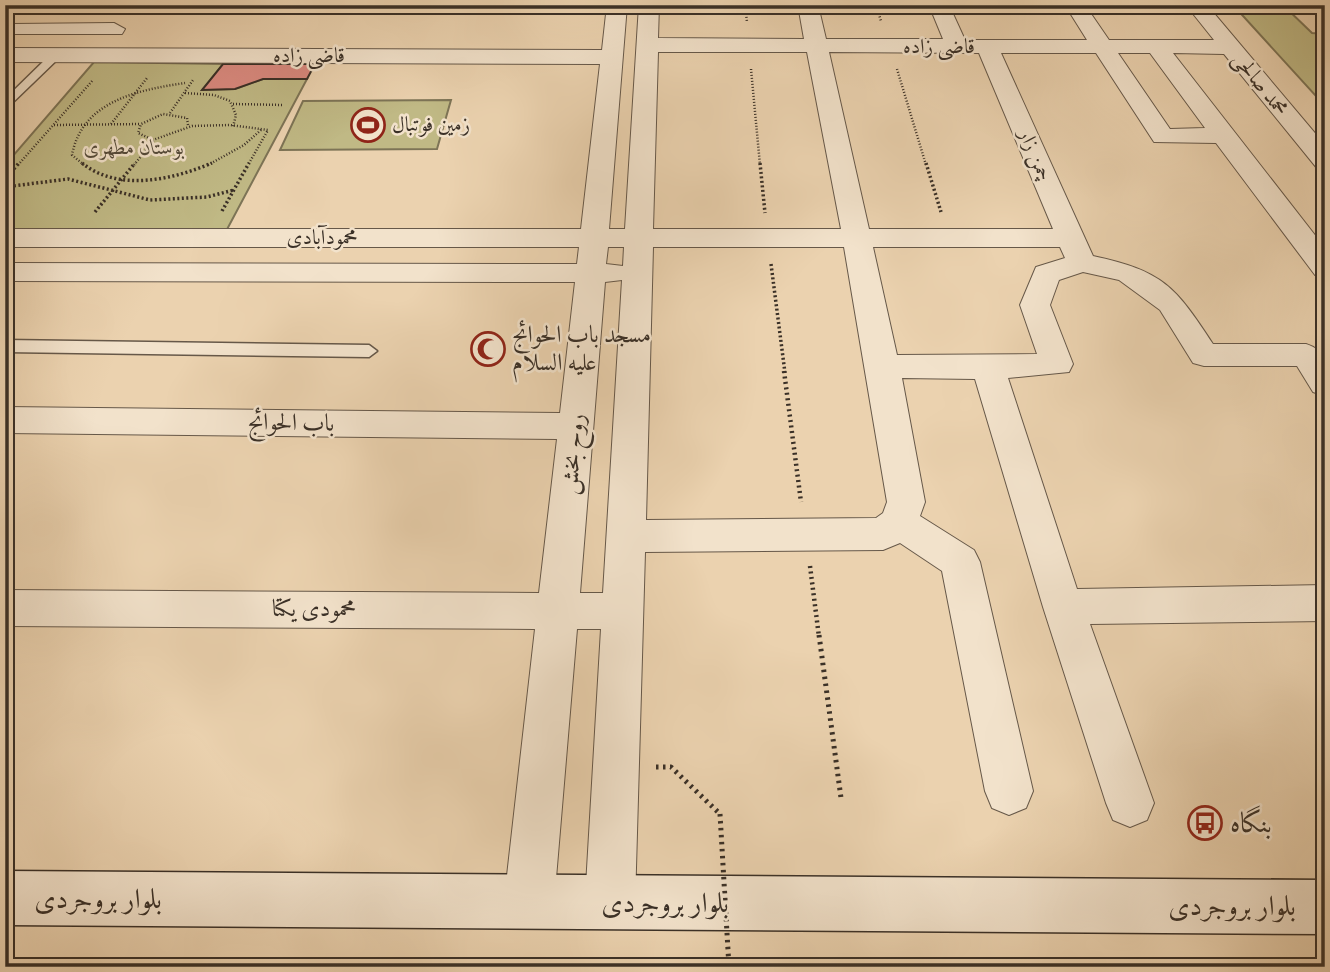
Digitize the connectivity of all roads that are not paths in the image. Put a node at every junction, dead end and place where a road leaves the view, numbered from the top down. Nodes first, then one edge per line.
1 (69, 5) edge
2 (617, 5) edge
3 (649, 5) edge
4 (808, 5) edge
5 (939, 5) edge
6 (1075, 5) edge
7 (1196, 5) edge
8 (130, 12) dead end
9 (114, 29) junction
10 (5, 30) edge
11 (45, 30) junction
12 (647, 46) junction
13 (816, 47) junction
14 (1230, 47) junction
15 (958, 48) junction
16 (988, 48) junction
17 (1157, 48) junction
18 (1103, 49) junction
19 (13, 55) edge
20 (55, 56) junction
21 (612, 57) junction
22 (93, 66) junction
23 (5, 106) edge
24 (1223, 135) junction
25 (1325, 162) edge
26 (594, 237) junction
27 (639, 237) junction
28 (5, 239) edge
29 (856, 239) junction
30 (1314, 240) edge
31 (1076, 251) junction
32 (1325, 268) edge
33 (5, 272) edge
34 (591, 273) junction
35 (638, 273) junction
36 (5, 346) edge
37 (369, 351) dead end
38 (883, 366) junction
39 (988, 368) junction
40 (1325, 384) edge
41 (5, 419) edge
42 (576, 426) junction
43 (899, 522) junction
44 (626, 536) junction
45 (1325, 603) edge
46 (1063, 607) junction
47 (5, 608) edge
48 (557, 611) junction
49 (623, 611) junction
50 (1009, 791) dead end
51 (1130, 803) dead end
52 (5, 898) edge
53 (529, 902) junction
54 (610, 903) junction
55 (1325, 907) edge

1 - 11 street
2 - 21 street, روح بخش
3 - 12 street
4 - 13 street
5 - 15 street
6 - 18 street
7 - 14 street, محمد صالحی
8 - 9 street
9 - 11 street
9 - 22 street
10 - 11 street
11 - 19 street
12 - 13 street, قاضی زاده
12 - 27 street
13 - 15 street, قاضی زاده
13 - 29 street
14 - 17 street, قاضی زاده
14 - 25 street, محمد صالحی
15 - 16 street, قاضی زاده
16 - 18 street, قاضی زاده
16 - 31 street, چمن زار
17 - 18 street, قاضی زاده
17 - 24 street
18 - 24 street
19 - 20 street, قاضی زاده
20 - 22 street, قاضی زاده
20 - 23 lane
21 - 22 street, قاضی زاده
21 - 26 street, روح بخش
24 - 30 street
26 - 27 street, محمودآبادی
26 - 28 street, محمودآبادی
26 - 34 street, روح بخش
27 - 29 street, محمودآبادی
27 - 35 street
29 - 31 street, محمودآبادی
29 - 38 street
30 - 32 street
31 - 39 street
31 - 40 street, محمودآبادی
33 - 34 street, محمودآبادی
34 - 35 street, محمودآبادی
34 - 42 street, روح بخش
35 - 44 street
36 - 37 lane
38 - 39 street
38 - 43 street
39 - 46 street
41 - 42 street, باب الحوائج
42 - 48 street, روح بخش
43 - 44 street
43 - 50 street
44 - 49 street
45 - 46 street
46 - 51 street
47 - 48 street, محمودی یکتا
48 - 49 street, محمودی یکتا
48 - 53 street, روح بخش
49 - 54 street
52 - 53 main road, بلوار بروجردی
53 - 54 main road, بلوار بروجردی
54 - 55 main road, بلوار بروجردی

